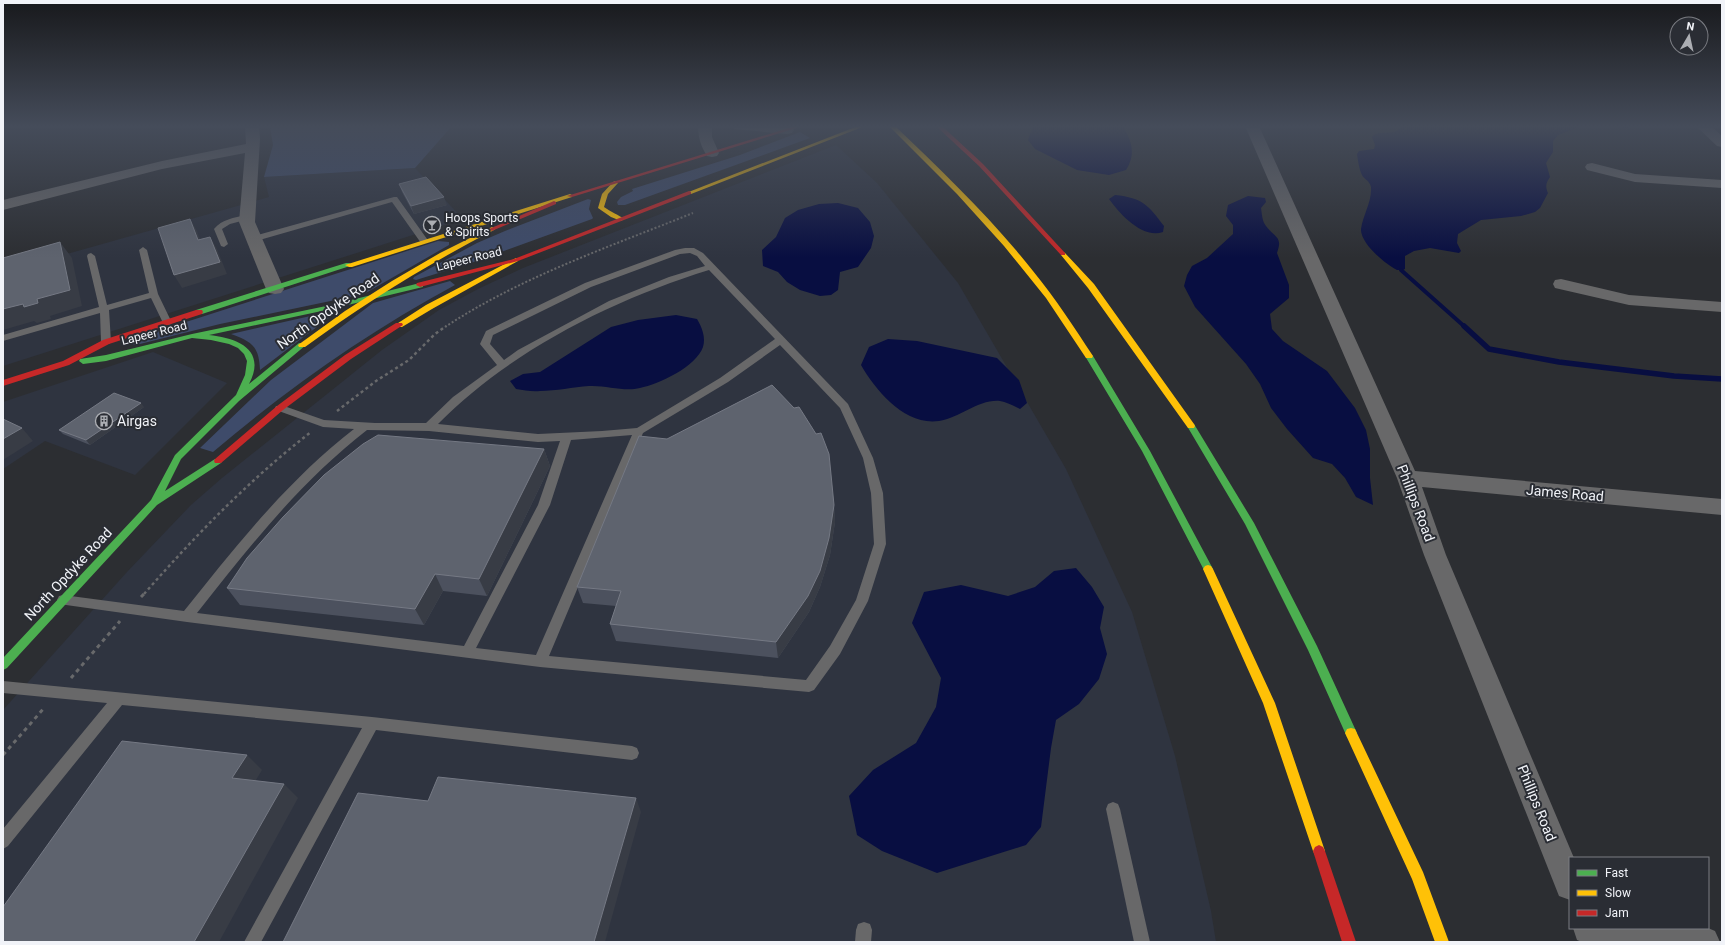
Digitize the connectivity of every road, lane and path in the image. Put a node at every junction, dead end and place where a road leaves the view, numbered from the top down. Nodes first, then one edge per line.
1 (142, 170) edge
2 (250, 170) edge
3 (657, 170) edge
4 (748, 170) edge
5 (937, 170) edge
6 (986, 170) edge
7 (1272, 170) edge
8 (1601, 170) edge
9 (616, 183) junction
10 (1722, 184) edge
11 (564, 199) junction
12 (3, 205) edge
13 (693, 213) dead end
14 (246, 217) junction
15 (621, 219) junction
16 (253, 238) junction
17 (424, 241) junction
18 (224, 244) dead end
19 (143, 250) dead end
20 (91, 256) dead end
21 (516, 260) junction
22 (711, 267) junction
23 (1561, 284) dead end
24 (275, 289) junction
25 (154, 294) junction
26 (373, 297) junction
27 (1722, 307) edge
28 (104, 309) junction
29 (168, 323) junction
30 (192, 336) junction
31 (3, 338) edge
32 (782, 339) junction
33 (106, 342) junction
34 (66, 363) junction
35 (503, 365) junction
36 (3, 383) edge
37 (236, 400) junction
38 (280, 408) junction
39 (335, 413) dead end
40 (365, 426) junction
41 (429, 427) junction
42 (639, 430) junction
43 (311, 432) dead end
44 (567, 436) junction
45 (1408, 478) junction
46 (154, 503) junction
47 (1722, 507) edge
48 (140, 598) dead end
49 (63, 600) junction
50 (187, 617) junction
51 (119, 622) dead end
52 (468, 651) junction
53 (540, 661) junction
54 (3, 665) edge
55 (66, 683) dead end
56 (3, 687) edge
57 (118, 698) junction
58 (46, 706) dead end
59 (372, 723) junction
60 (632, 753) dead end
61 (3, 755) edge
62 (1113, 809) dead end
63 (3, 841) edge
64 (1569, 883) edge
65 (1590, 933) edge
66 (252, 942) edge
67 (1142, 942) edge
68 (1350, 942) edge
69 (1442, 942) edge
70 (1704, 942) edge

1 - 12 street
2 - 14 street
3 - 9 main road, Lapeer Road
4 - 15 main road, Lapeer Road
5 - 68 main road
6 - 69 main road
7 - 45 street, Phillips Road
8 - 10 street
9 - 11 main road, Lapeer Road
9 - 15 main road
11 - 17 main road, Lapeer Road
11 - 26 main road, North Opdyke Road
13 - 39 path
14 - 16 street
14 - 18 lane
15 - 21 main road, Lapeer Road
16 - 17 lane
16 - 24 street
17 - 24 main road, Lapeer Road
19 - 25 lane
20 - 28 lane
21 - 26 main road, Lapeer Road
21 - 38 main road, North Opdyke Road
22 - 32 lane
22 - 35 lane
22 - 35 lane
23 - 27 street
24 - 29 main road, Lapeer Road
25 - 28 lane
25 - 29 lane
26 - 30 main road, Lapeer Road
26 - 37 main road, North Opdyke Road
28 - 31 lane
28 - 33 lane
29 - 33 main road, Lapeer Road
30 - 34 main road, Lapeer Road
30 - 37 main road
32 - 42 lane
32 - 53 lane
33 - 34 main road, Lapeer Road
34 - 36 main road, Lapeer Road
35 - 41 lane
37 - 46 main road, North Opdyke Road
38 - 40 lane
38 - 46 main road, North Opdyke Road
40 - 41 lane
40 - 50 lane
41 - 44 lane
42 - 44 lane
42 - 53 lane
43 - 48 path
44 - 52 lane
45 - 47 street, James Road
45 - 64 street, Phillips Road
46 - 49 main road, North Opdyke Road
49 - 50 lane
49 - 54 main road, North Opdyke Road
50 - 52 lane
51 - 55 path
52 - 53 lane
56 - 57 lane
57 - 59 lane
57 - 63 lane
58 - 61 path
59 - 60 lane
59 - 66 lane
62 - 67 lane
65 - 70 street

